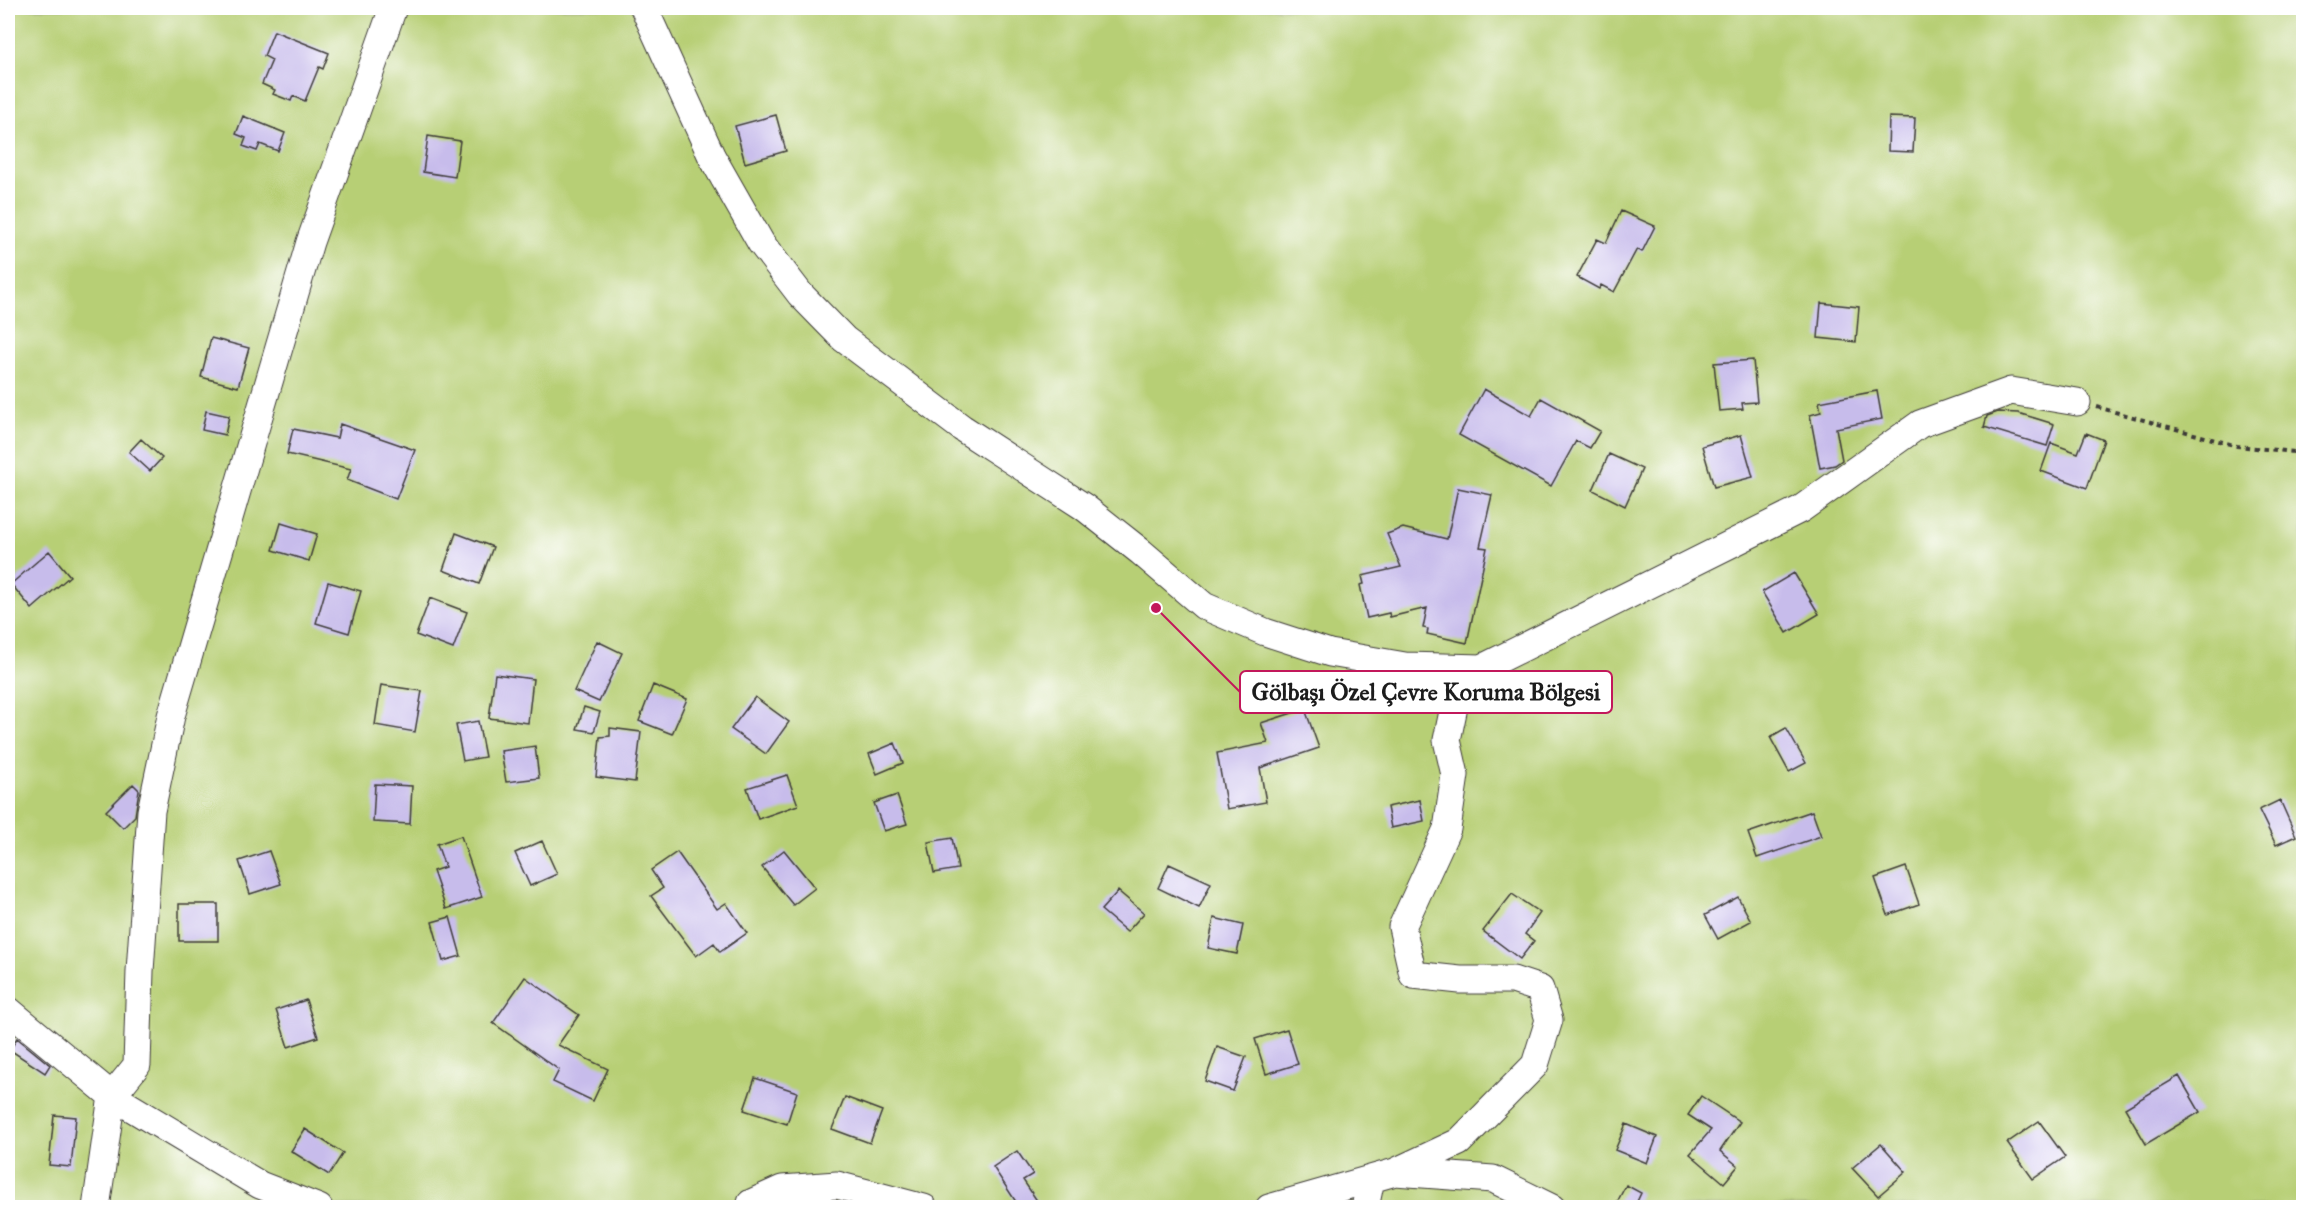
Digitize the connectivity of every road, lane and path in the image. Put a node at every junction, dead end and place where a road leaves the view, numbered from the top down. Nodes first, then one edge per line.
1 (393, 8) edge
2 (644, 8) edge
3 (2077, 402) joint
4 (2304, 453) edge
5 (1482, 668) junction
6 (8, 1010) edge
7 (112, 1096) junction
8 (1383, 1175) junction
9 (96, 1208) edge
10 (318, 1208) edge
11 (750, 1208) edge
12 (924, 1208) edge
13 (1269, 1208) edge
14 (1365, 1208) edge
15 (1552, 1208) edge

1 - 7 street
2 - 5 street
3 - 4 path
3 - 5 street
5 - 8 street
6 - 7 street
7 - 9 street
7 - 10 street
8 - 13 street
8 - 14 street
8 - 15 street
11 - 12 street

